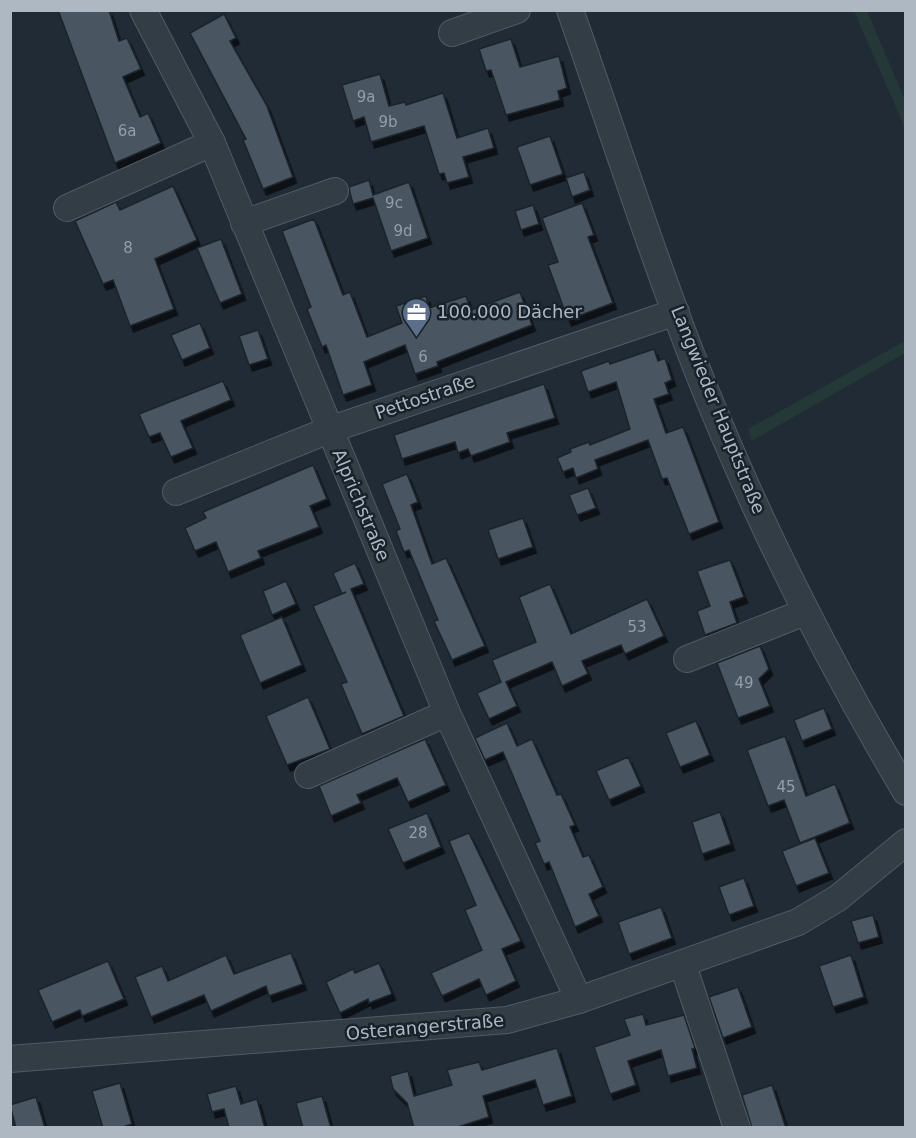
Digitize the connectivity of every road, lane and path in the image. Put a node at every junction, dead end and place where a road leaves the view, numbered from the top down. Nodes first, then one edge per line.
1 (143, 10) edge
2 (518, 10) edge
3 (570, 10) edge
4 (452, 33) dead end
5 (212, 143) junction
6 (335, 191) dead end
7 (67, 208) dead end
8 (244, 223) junction
9 (676, 312) junction
10 (329, 430) junction
11 (176, 492) dead end
12 (805, 612) junction
13 (687, 659) dead end
14 (447, 713) junction
15 (308, 775) dead end
16 (906, 792) edge
17 (906, 842) edge
18 (682, 965) junction
19 (579, 1000) junction
20 (10, 1059) edge
21 (737, 1128) edge

1 - 5 street, Alprichstraße
2 - 4 street
3 - 9 street, Langwieder Hauptstraße
5 - 7 street
5 - 8 street, Alprichstraße
6 - 8 street
8 - 10 street, Alprichstraße
9 - 10 street, Pettostraße
9 - 12 street, Langwieder Hauptstraße
10 - 11 street, Pettostraße
10 - 14 street, Alprichstraße
12 - 13 street
12 - 16 street, Langwieder Hauptstraße
14 - 15 street
14 - 19 street, Alprichstraße
17 - 18 street, Osterangerstraße
18 - 19 street, Osterangerstraße
18 - 21 street
19 - 20 street, Osterangerstraße

